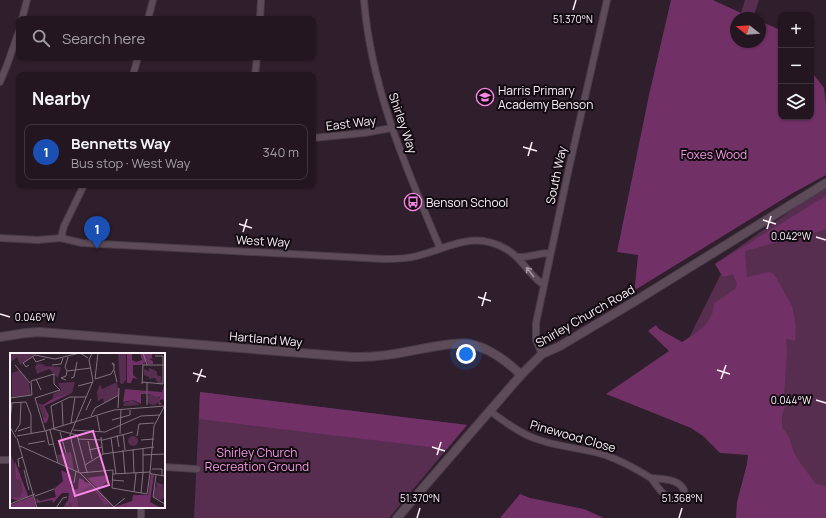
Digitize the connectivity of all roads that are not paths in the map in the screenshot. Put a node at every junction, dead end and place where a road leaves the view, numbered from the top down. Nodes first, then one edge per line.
1 (27, 0) edge
2 (153, 0) edge
3 (261, 0) edge
4 (364, 0) edge
5 (607, 0) edge
6 (23, 16) edge
7 (149, 16) edge
8 (260, 16) edge
9 (16, 40) edge
10 (137, 60) edge
11 (257, 60) edge
12 (134, 72) edge
13 (255, 72) edge
14 (0, 82) edge
15 (392, 128) junction
16 (316, 138) edge
17 (826, 183) edge
18 (83, 188) edge
19 (0, 238) edge
20 (61, 238) junction
21 (440, 248) junction
22 (550, 253) junction
23 (518, 257) junction
24 (544, 285) junction
25 (0, 337) edge
26 (542, 354) junction
27 (521, 374) junction
28 (490, 411) junction
29 (165, 466) edge
30 (197, 469) dead end
31 (651, 478) junction
32 (397, 518) edge

1 - 6 street
2 - 7 street
3 - 8 street
4 - 15 street, Shirley Way
5 - 22 street, South Way
9 - 14 street
10 - 12 street
11 - 13 street
15 - 16 street, East Way
15 - 21 street, Shirley Way
17 - 26 street, Shirley Church Road
18 - 20 street
19 - 20 street, West Way
20 - 21 street, West Way
21 - 23 street, West Way
22 - 23 street
22 - 24 street, South Way
24 -> 23 street, West Way
24 - 26 street, South Way
25 - 27 street, Hartland Way
26 - 27 street, Shirley Church Road
27 - 28 street, Shirley Church Road
28 - 31 street, Pinewood Close
28 - 32 street, Shirley Church Road
29 - 30 street
31 - 31 street, Pinewood Close

